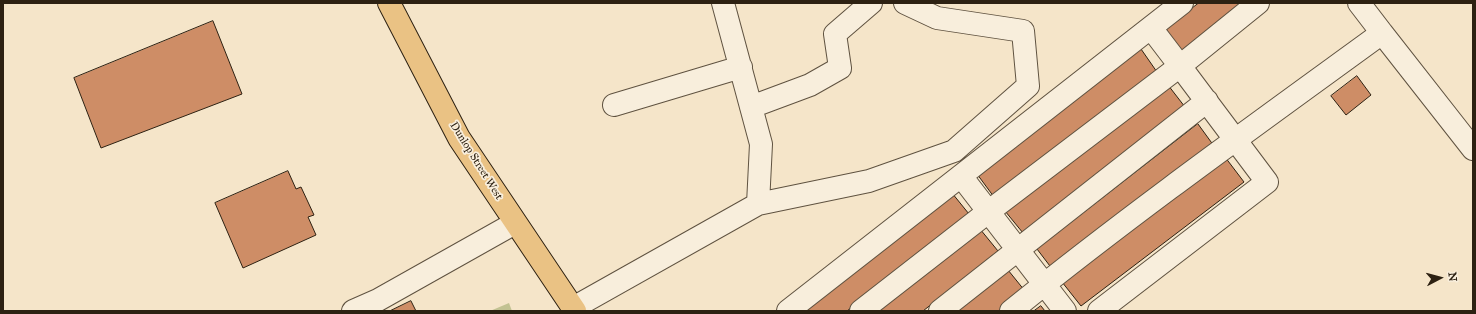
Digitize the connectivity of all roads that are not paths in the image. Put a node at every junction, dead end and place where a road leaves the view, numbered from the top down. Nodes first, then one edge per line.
1 (389, 3) edge
2 (723, 3) edge
3 (871, 3) edge
4 (905, 3) edge
5 (1182, 3) edge
6 (1258, 3) edge
7 (1359, 3) edge
8 (1151, 28) junction
9 (1382, 34) junction
10 (1180, 66) junction
11 (740, 67) junction
12 (1207, 102) junction
13 (614, 104) dead end
14 (751, 107) junction
15 (1235, 140) junction
16 (1473, 149) edge
17 (960, 176) junction
18 (758, 204) junction
19 (988, 212) junction
20 (515, 223) junction
21 (1017, 250) junction
22 (1044, 284) junction
23 (574, 309) edge
24 (353, 311) edge
25 (788, 311) edge
26 (861, 311) edge
27 (940, 311) edge
28 (1011, 311) edge
29 (1065, 311) edge
30 (1100, 311) edge

1 - 20 main road, Dunlop Street West
2 - 11 lane
3 - 14 lane
4 - 18 lane
5 - 8 lane
6 - 10 lane
7 - 9 lane
8 - 10 lane
8 - 17 lane
9 - 15 lane
9 - 16 lane
10 - 12 lane
10 - 19 lane
11 - 13 lane
11 - 14 lane
12 - 15 lane
12 - 21 lane
14 - 18 lane
15 - 22 lane
15 - 30 lane
17 - 19 lane
17 - 25 lane
18 - 23 lane
19 - 21 lane
19 - 26 lane
20 - 23 main road, Dunlop Street West
20 - 24 lane
21 - 22 lane
21 - 27 lane
22 - 28 lane
22 - 29 lane

